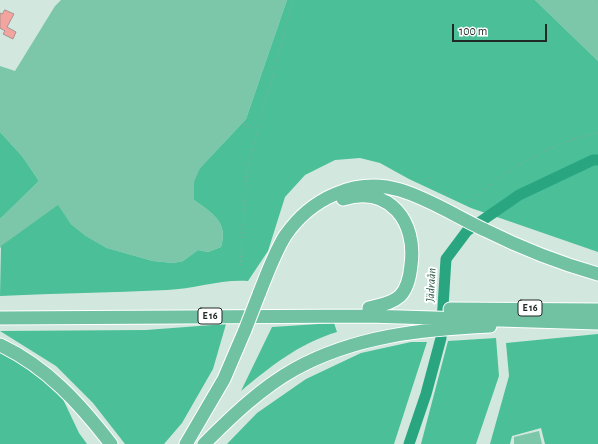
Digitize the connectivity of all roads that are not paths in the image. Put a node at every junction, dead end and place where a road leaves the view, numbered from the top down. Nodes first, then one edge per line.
1 (598, 274) edge
2 (263, 294) junction
3 (369, 308) junction
4 (598, 310) edge
5 (0, 311) edge
6 (421, 312) junction
7 (0, 318) edge
8 (461, 318) junction
9 (598, 323) edge
10 (249, 330) junction
11 (0, 345) edge
12 (111, 444) edge
13 (186, 444) edge
14 (196, 444) edge
15 (204, 444) edge

1 - 2 highway
2 - 3 highway
2 - 10 highway
3 - 5 highway, E 16
3 - 6 highway, E 16
4 - 8 highway, E 16
6 - 7 highway, E 16
6 - 8 highway, E 16
8 - 9 highway, E 16
8 - 15 highway
10 - 13 highway
10 - 14 highway
11 - 12 highway

